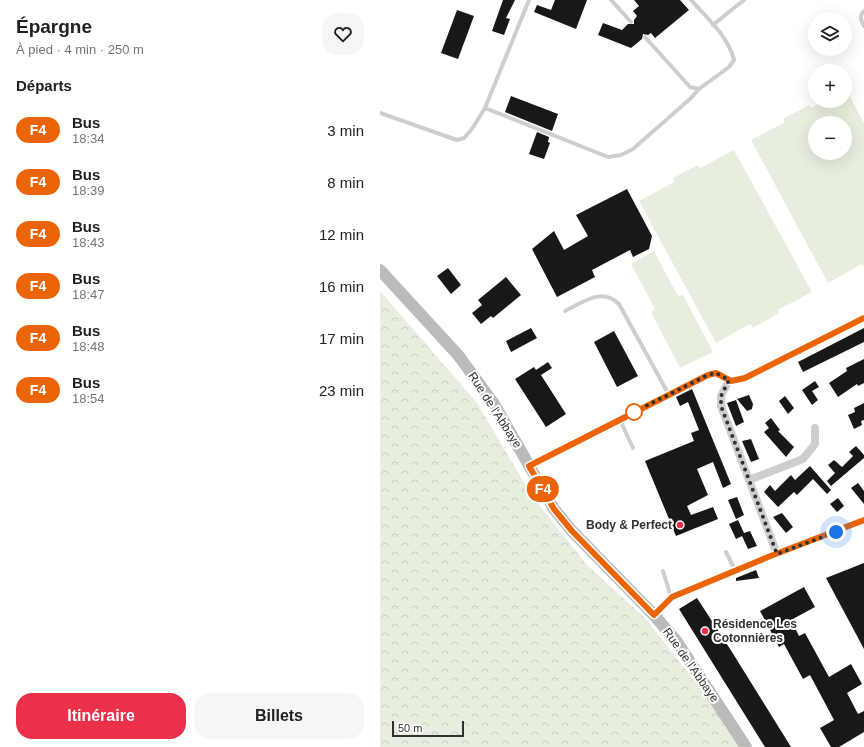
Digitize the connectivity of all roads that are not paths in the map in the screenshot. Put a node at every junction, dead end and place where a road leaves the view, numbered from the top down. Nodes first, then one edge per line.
1 (529, 0) edge
2 (611, 0) edge
3 (691, 0) edge
4 (744, 0) edge
5 (864, 10) edge
6 (631, 22) dead end
7 (713, 25) junction
8 (864, 26) edge
9 (645, 37) dead end
10 (699, 89) junction
11 (485, 108) junction
12 (380, 113) edge
13 (380, 270) edge
14 (565, 311) dead end
15 (864, 318) edge
16 (729, 380) junction
17 (669, 395) junction
18 (620, 419) junction
19 (815, 428) dead end
20 (633, 448) dead end
21 (529, 466) junction
22 (749, 480) junction
23 (864, 520) edge
24 (726, 552) dead end
25 (777, 554) junction
26 (735, 571) junction
27 (663, 572) dead end
28 (672, 597) junction
29 (654, 615) junction
30 (746, 747) edge

1 - 11 lane
2 - 6 lane
3 - 7 lane
4 - 7 lane
5 - 8 lane
7 - 10 lane
9 - 10 lane
10 - 11 lane
11 - 12 lane
13 - 21 street, Rue de l'Abbaye
14 - 17 lane
15 - 16 street
16 - 17 street
16 - 22 street
17 - 18 street
18 - 20 lane
18 - 21 street
19 - 22 street
21 - 29 street, Rue de l'Abbaye
22 - 25 street
23 - 25 street
24 - 26 lane
25 - 26 street
26 - 28 street
27 - 28 lane
28 - 29 street
29 - 30 street, Rue de l'Abbaye

